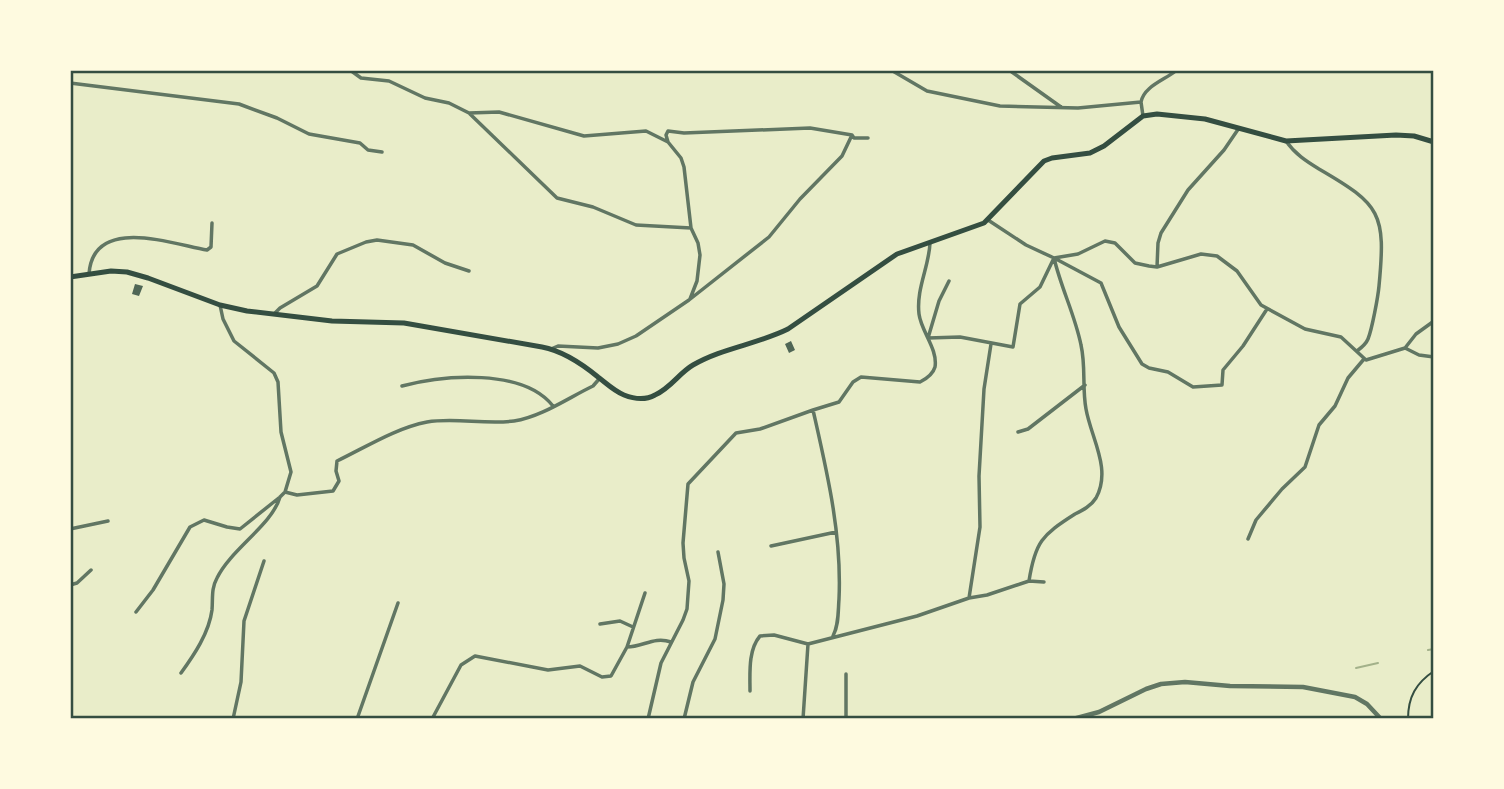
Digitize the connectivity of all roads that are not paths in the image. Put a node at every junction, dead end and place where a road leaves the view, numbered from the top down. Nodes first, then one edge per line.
1 (350, 70) edge
2 (891, 70) edge
3 (1009, 70) edge
4 (1177, 70) edge
5 (70, 83) edge
6 (1141, 102) junction
7 (1065, 108) junction
8 (469, 113) junction
9 (1143, 116) junction
10 (1239, 128) junction
11 (852, 135) junction
12 (868, 138) dead end
13 (1286, 141) junction
14 (668, 142) junction
15 (1434, 142) edge
16 (382, 152) dead end
17 (988, 220) junction
18 (212, 223) dead end
19 (691, 228) junction
20 (930, 243) junction
21 (1054, 258) junction
22 (1157, 267) junction
23 (470, 271) dead end
24 (89, 274) junction
25 (70, 277) edge
26 (948, 281) dead end
27 (689, 300) junction
28 (219, 305) junction
29 (1266, 309) junction
30 (274, 315) junction
31 (1434, 321) edge
32 (928, 338) junction
33 (991, 344) junction
34 (1405, 348) junction
35 (551, 349) junction
36 (1357, 351) junction
37 (1434, 357) edge
38 (1364, 359) junction
39 (600, 378) junction
40 (1085, 385) junction
41 (402, 386) dead end
42 (553, 406) junction
43 (813, 410) junction
44 (1018, 432) dead end
45 (285, 492) junction
46 (280, 497) junction
47 (108, 521) dead end
48 (70, 529) edge
49 (836, 532) junction
50 (1248, 539) dead end
51 (771, 546) dead end
52 (718, 552) dead end
53 (264, 561) dead end
54 (91, 570) dead end
55 (1029, 581) junction
56 (1044, 582) dead end
57 (70, 585) edge
58 (645, 593) dead end
59 (969, 597) junction
60 (398, 603) dead end
61 (136, 612) dead end
62 (600, 624) dead end
63 (633, 627) junction
64 (833, 636) junction
65 (671, 642) junction
66 (808, 644) junction
67 (627, 647) junction
68 (181, 673) dead end
69 (846, 674) dead end
70 (750, 691) dead end
71 (233, 719) edge
72 (357, 719) edge
73 (432, 719) edge
74 (648, 719) edge
75 (684, 719) edge
76 (803, 719) edge
77 (846, 719) edge
78 (1073, 719) edge
79 (1381, 719) edge

1 - 8 street
2 - 7 street
3 - 7 street
4 - 6 street
5 - 16 street
6 - 7 street
6 - 9 street
8 - 14 street
8 - 19 street
9 - 10 main road
9 - 17 main road
10 - 13 main road
10 - 22 street
11 - 12 street
11 - 14 street
11 - 27 street
13 - 15 main road
13 - 36 street
14 - 19 street
17 - 20 main road
17 - 21 street
18 - 24 street
19 - 27 street
20 - 32 street
20 - 39 main road
21 - 22 street
21 - 29 street
21 - 33 street
21 - 40 street
22 - 29 street
23 - 30 street
24 - 25 main road
24 - 28 main road
26 - 32 street
27 - 35 street
28 - 30 main road
28 - 45 street
29 - 36 street
30 - 35 main road
31 - 34 street
32 - 33 street
32 - 43 street
33 - 59 street
34 - 37 street
34 - 38 street
35 - 39 main road
36 - 38 street
38 - 50 street
39 - 42 street
40 - 44 street
40 - 55 street
41 - 42 street
42 - 45 street
43 - 49 street
43 - 65 street
45 - 46 street
46 - 61 street
46 - 68 street
47 - 48 street
49 - 51 street
49 - 64 street
52 - 75 street
53 - 71 street
54 - 57 street
55 - 56 street
55 - 59 street
58 - 63 street
59 - 64 street
60 - 72 street
62 - 63 street
63 - 67 street
64 - 66 street
65 - 67 street
65 - 74 street
66 - 70 street
66 - 76 street
67 - 73 street
69 - 77 street
78 - 79 street

